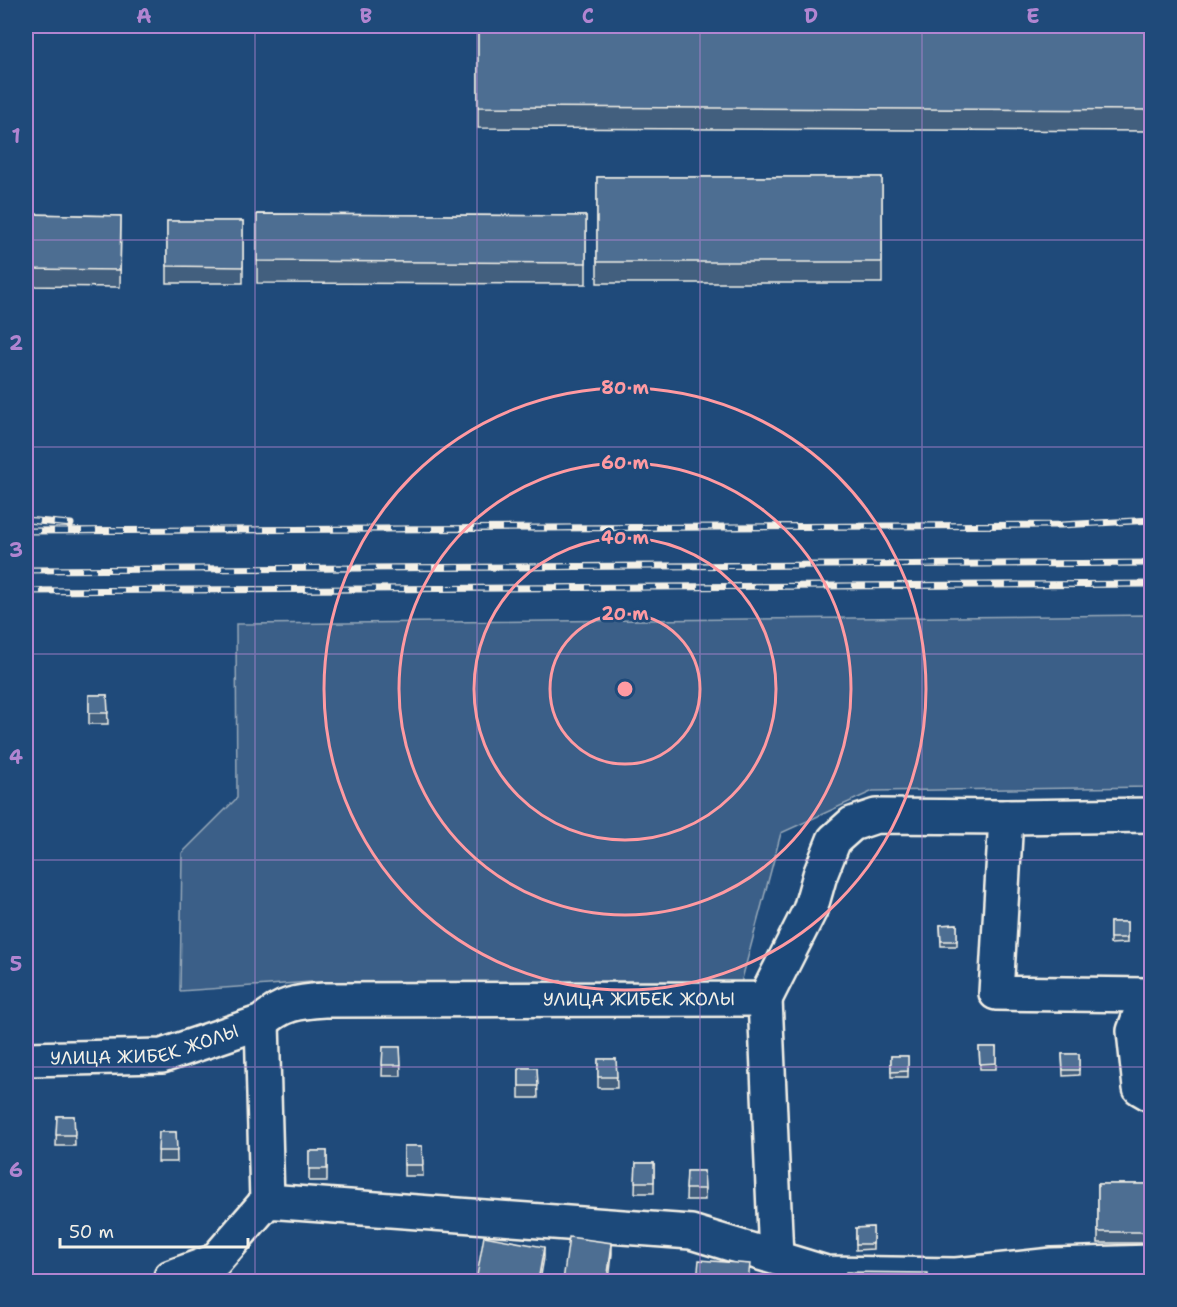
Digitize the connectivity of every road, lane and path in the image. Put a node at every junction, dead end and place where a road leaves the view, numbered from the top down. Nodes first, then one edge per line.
1 (1152, 815) edge
2 (1006, 817) junction
3 (765, 999) junction
4 (262, 1022) junction
5 (26, 1059) edge
6 (1152, 1095) edge
7 (267, 1201) junction
8 (776, 1257) junction
9 (1152, 1262) edge
10 (171, 1277) dead end

1 - 2 street
2 - 3 street
2 - 6 street
3 - 4 street, УЛИЦА ЖИБЕК ЖОЛЫ
3 - 8 street
4 - 5 street, УЛИЦА ЖИБЕК ЖОЛЫ
4 - 7 street
7 - 8 street
7 - 10 street
8 - 9 street

